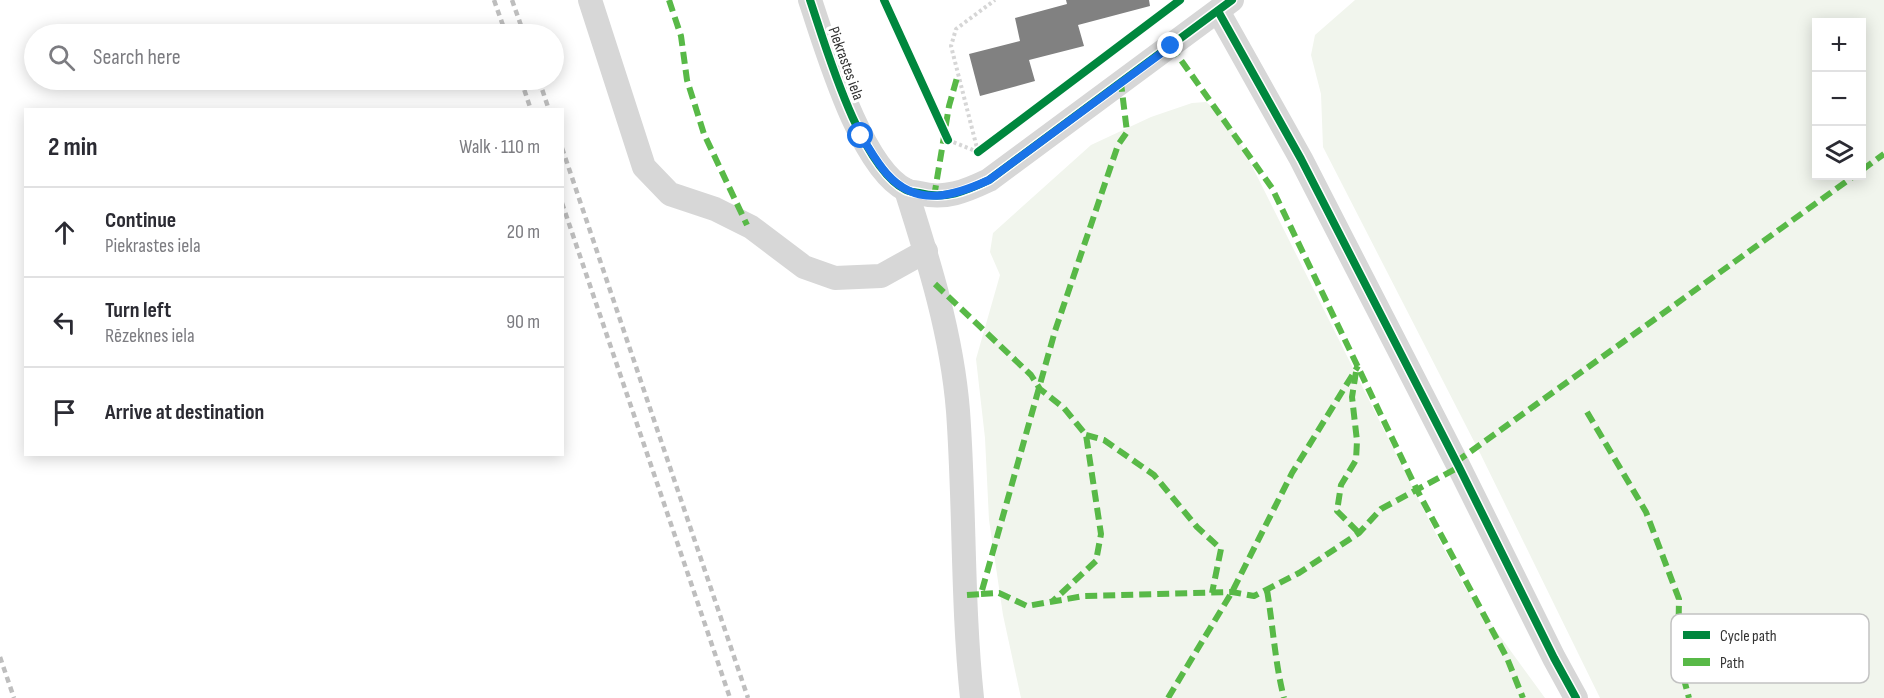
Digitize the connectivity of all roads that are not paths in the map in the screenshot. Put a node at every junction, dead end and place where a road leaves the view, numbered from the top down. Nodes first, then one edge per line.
1 (590, 0) edge
2 (810, 0) edge
3 (1225, 5) edge
4 (906, 190) junction
5 (926, 251) junction
6 (972, 698) edge
7 (1576, 698) edge

1 - 5 street
2 - 4 street, Piekrastes iela
3 - 4 street
3 - 7 street
4 - 5 street
5 - 6 street

